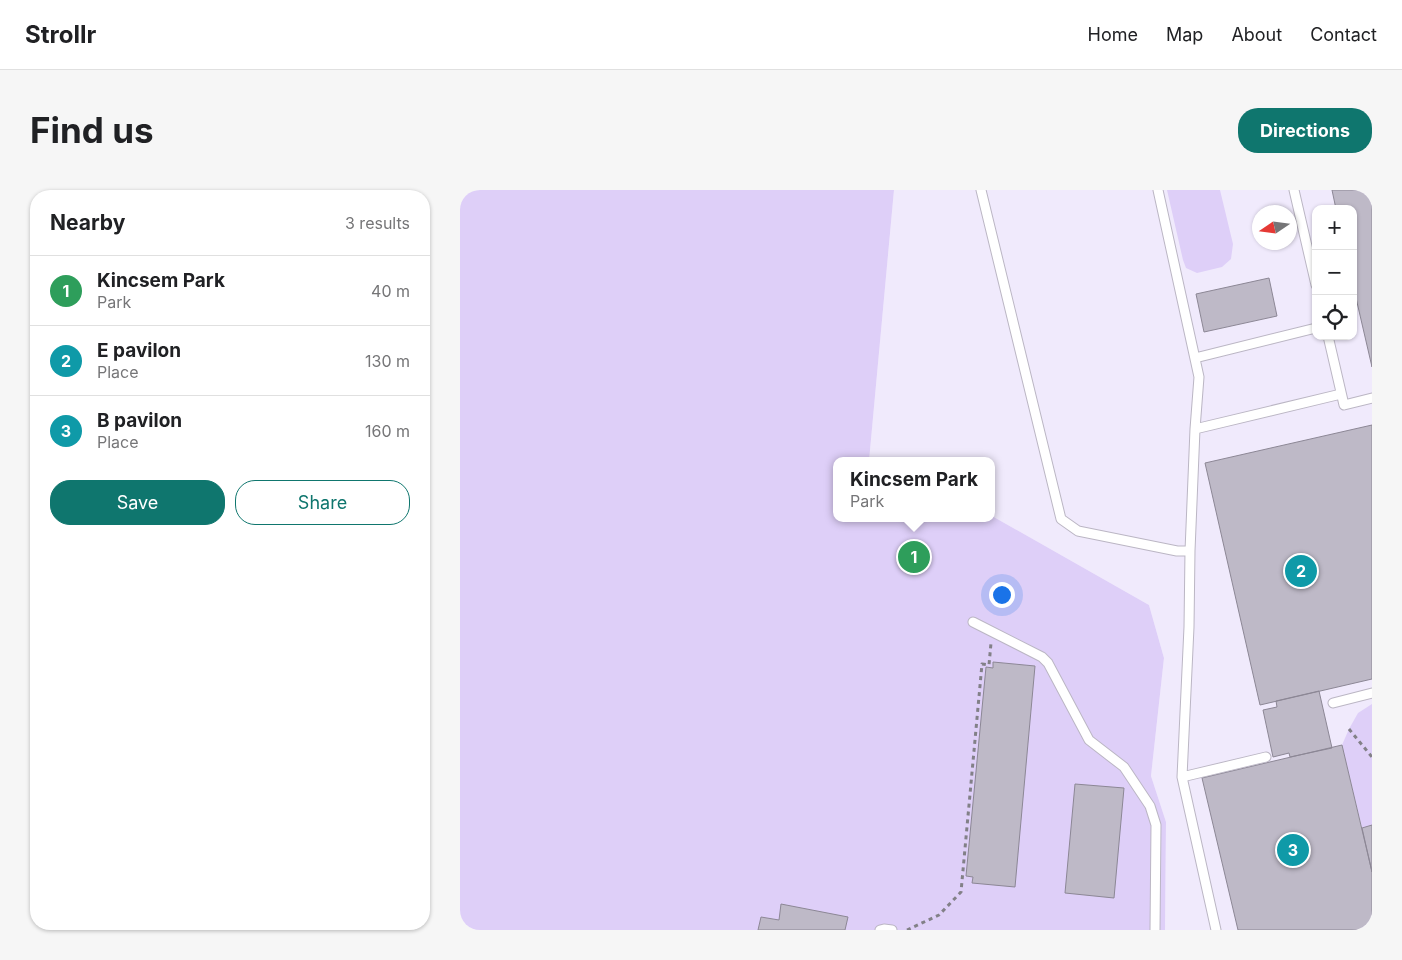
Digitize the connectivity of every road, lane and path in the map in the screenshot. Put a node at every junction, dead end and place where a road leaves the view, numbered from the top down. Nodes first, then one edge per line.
1 (981, 190) edge
2 (1158, 190) edge
3 (1294, 190) edge
4 (1312, 268) edge
5 (1312, 329) edge
6 (1329, 340) edge
7 (1195, 358) junction
8 (1341, 394) junction
9 (1372, 398) edge
10 (1195, 429) junction
11 (1190, 551) junction
12 (973, 622) dead end
13 (993, 632) junction
14 (1372, 693) edge
15 (1334, 703) dead end
16 (1348, 729) dead end
17 (1266, 757) dead end
18 (1372, 757) edge
19 (1182, 777) junction
20 (880, 930) edge
21 (892, 930) edge
22 (907, 930) edge
23 (1155, 930) edge
24 (1216, 930) edge

1 - 11 lane
2 - 7 lane
3 - 4 lane
5 - 7 lane
6 - 8 lane
7 - 10 lane
8 - 9 lane
8 - 10 lane
10 - 11 lane
11 - 19 lane
12 - 13 lane
13 - 22 path
13 - 23 lane
14 - 15 lane
16 - 18 path
17 - 19 lane
19 - 24 lane
20 - 21 lane

